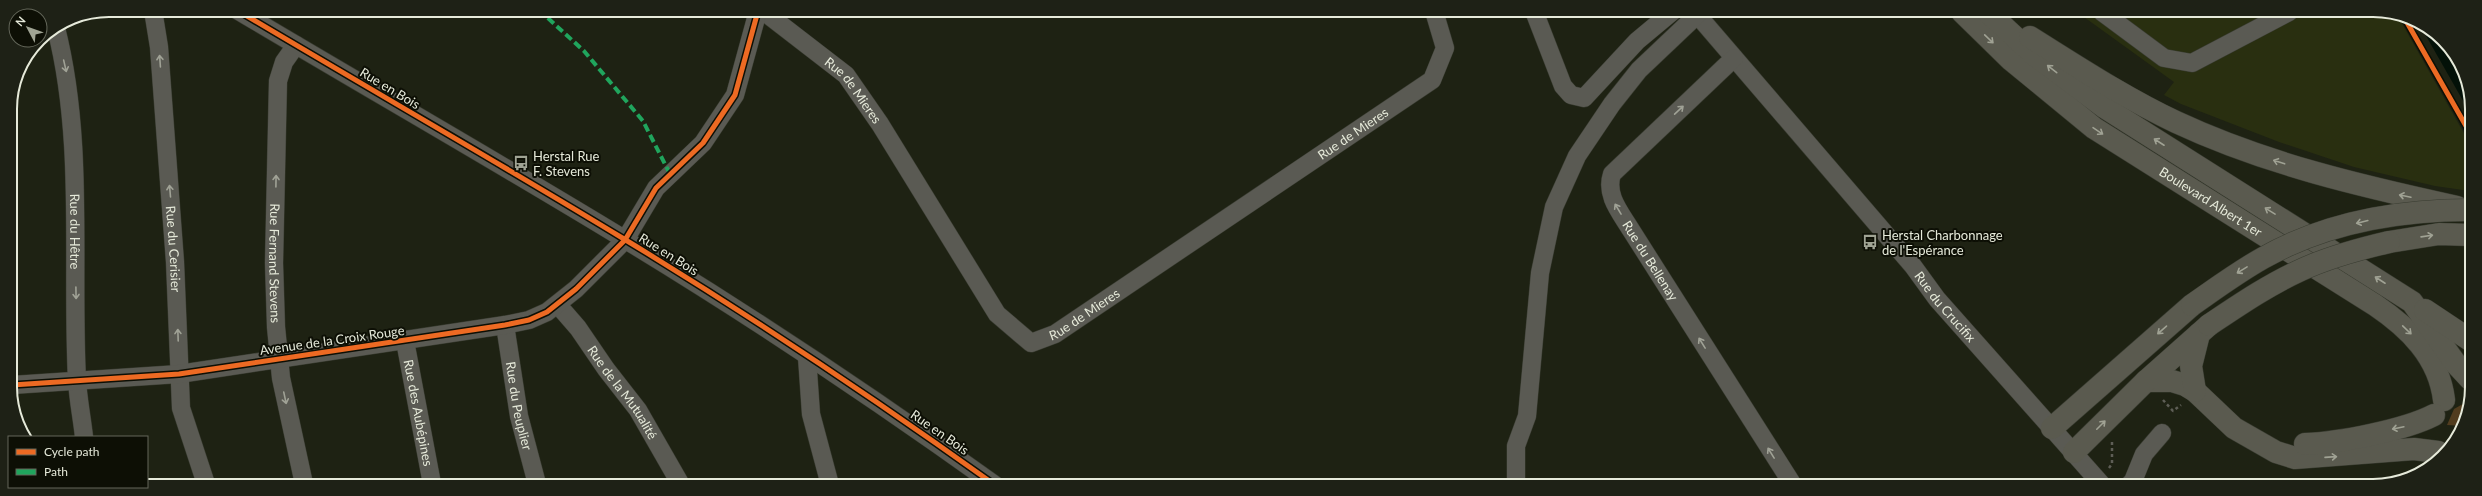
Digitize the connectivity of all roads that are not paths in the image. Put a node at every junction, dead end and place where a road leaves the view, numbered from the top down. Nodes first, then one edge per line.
1 (154, 17) edge
2 (249, 17) edge
3 (756, 17) edge
4 (772, 17) edge
5 (1436, 17) edge
6 (1536, 17) edge
7 (1666, 17) edge
8 (1691, 17) edge
9 (1698, 17) edge
10 (1967, 17) edge
11 (1993, 17) edge
12 (2000, 17) edge
13 (2109, 17) edge
14 (2279, 17) edge
15 (57, 33) edge
16 (296, 45) junction
17 (1734, 58) junction
18 (2465, 209) edge
19 (2465, 210) edge
20 (2465, 235) edge
21 (625, 240) junction
22 (2412, 302) junction
23 (558, 305) junction
24 (505, 325) junction
25 (2204, 330) junction
26 (2465, 337) edge
27 (405, 341) junction
28 (807, 357) junction
29 (279, 360) junction
30 (179, 374) junction
31 (2465, 374) edge
32 (77, 381) junction
33 (17, 385) edge
34 (2465, 387) edge
35 (2151, 390) junction
36 (2195, 391) junction
37 (2439, 407) junction
38 (2052, 428) junction
39 (2162, 433) dead end
40 (84, 436) edge
41 (2254, 439) junction
42 (2439, 451) edge
43 (2074, 452) junction
44 (2437, 453) edge
45 (204, 479) edge
46 (303, 479) edge
47 (431, 479) edge
48 (535, 479) edge
49 (677, 479) edge
50 (828, 479) edge
51 (987, 479) edge
52 (1516, 479) edge
53 (1789, 479) edge
54 (2097, 479) edge
55 (2134, 479) edge

30 -> 1 street, Rue du Cerisier
2 - 16 street, Rue en Bois
3 - 21 street, Avenue de la Croix Rouge
4 - 5 street, Rue de Mieres
6 - 7 street
8 - 52 street
9 - 17 street, Rue du Crucifix
10 -> 37 main road, Boulevard Albert 1er
22 -> 11 main road, Boulevard Albert 1er
18 -> 12 main road, bridge
13 - 14 street
15 -> 32 street, Rue du Hêtre
16 - 21 street, Rue en Bois
29 -> 16 street, Rue Fernand Stevens
17 - 38 street, Rue du Crucifix
53 -> 17 street, Rue du Bellenay
19 -> 38 main road, bridge
25 -> 20 main road, bridge
21 - 23 street, Avenue de la Croix Rouge
21 - 28 street, Rue en Bois
22 - 26 main road
22 - 31 main road, Boulevard Albert 1er
23 - 24 street, Avenue de la Croix Rouge
23 - 49 street, Rue de la Mutualité
24 - 27 street, Avenue de la Croix Rouge
24 - 48 street, Rue du Peuplier
25 - 35 main road
25 - 36 main road
27 - 29 street, Avenue de la Croix Rouge
27 - 47 street, Rue des Aubépines
28 - 50 street
28 - 51 street, Rue en Bois
29 - 30 street, Avenue de la Croix Rouge
29 -> 46 street, Rue Fernand Stevens
30 - 32 street, Avenue de la Croix Rouge
30 - 45 street, Rue du Cerisier
32 - 33 street, Avenue de la Croix Rouge
32 - 40 street, Rue du Hêtre
34 - 37 main road
35 - 36 main road
43 -> 35 main road
36 - 41 main road
37 -> 41 main road
37 - 42 main road, Boulevard Albert 1er
38 - 43 street, Rue du Crucifix
39 - 55 street
41 -> 44 main road
43 - 54 street, Rue du Crucifix

